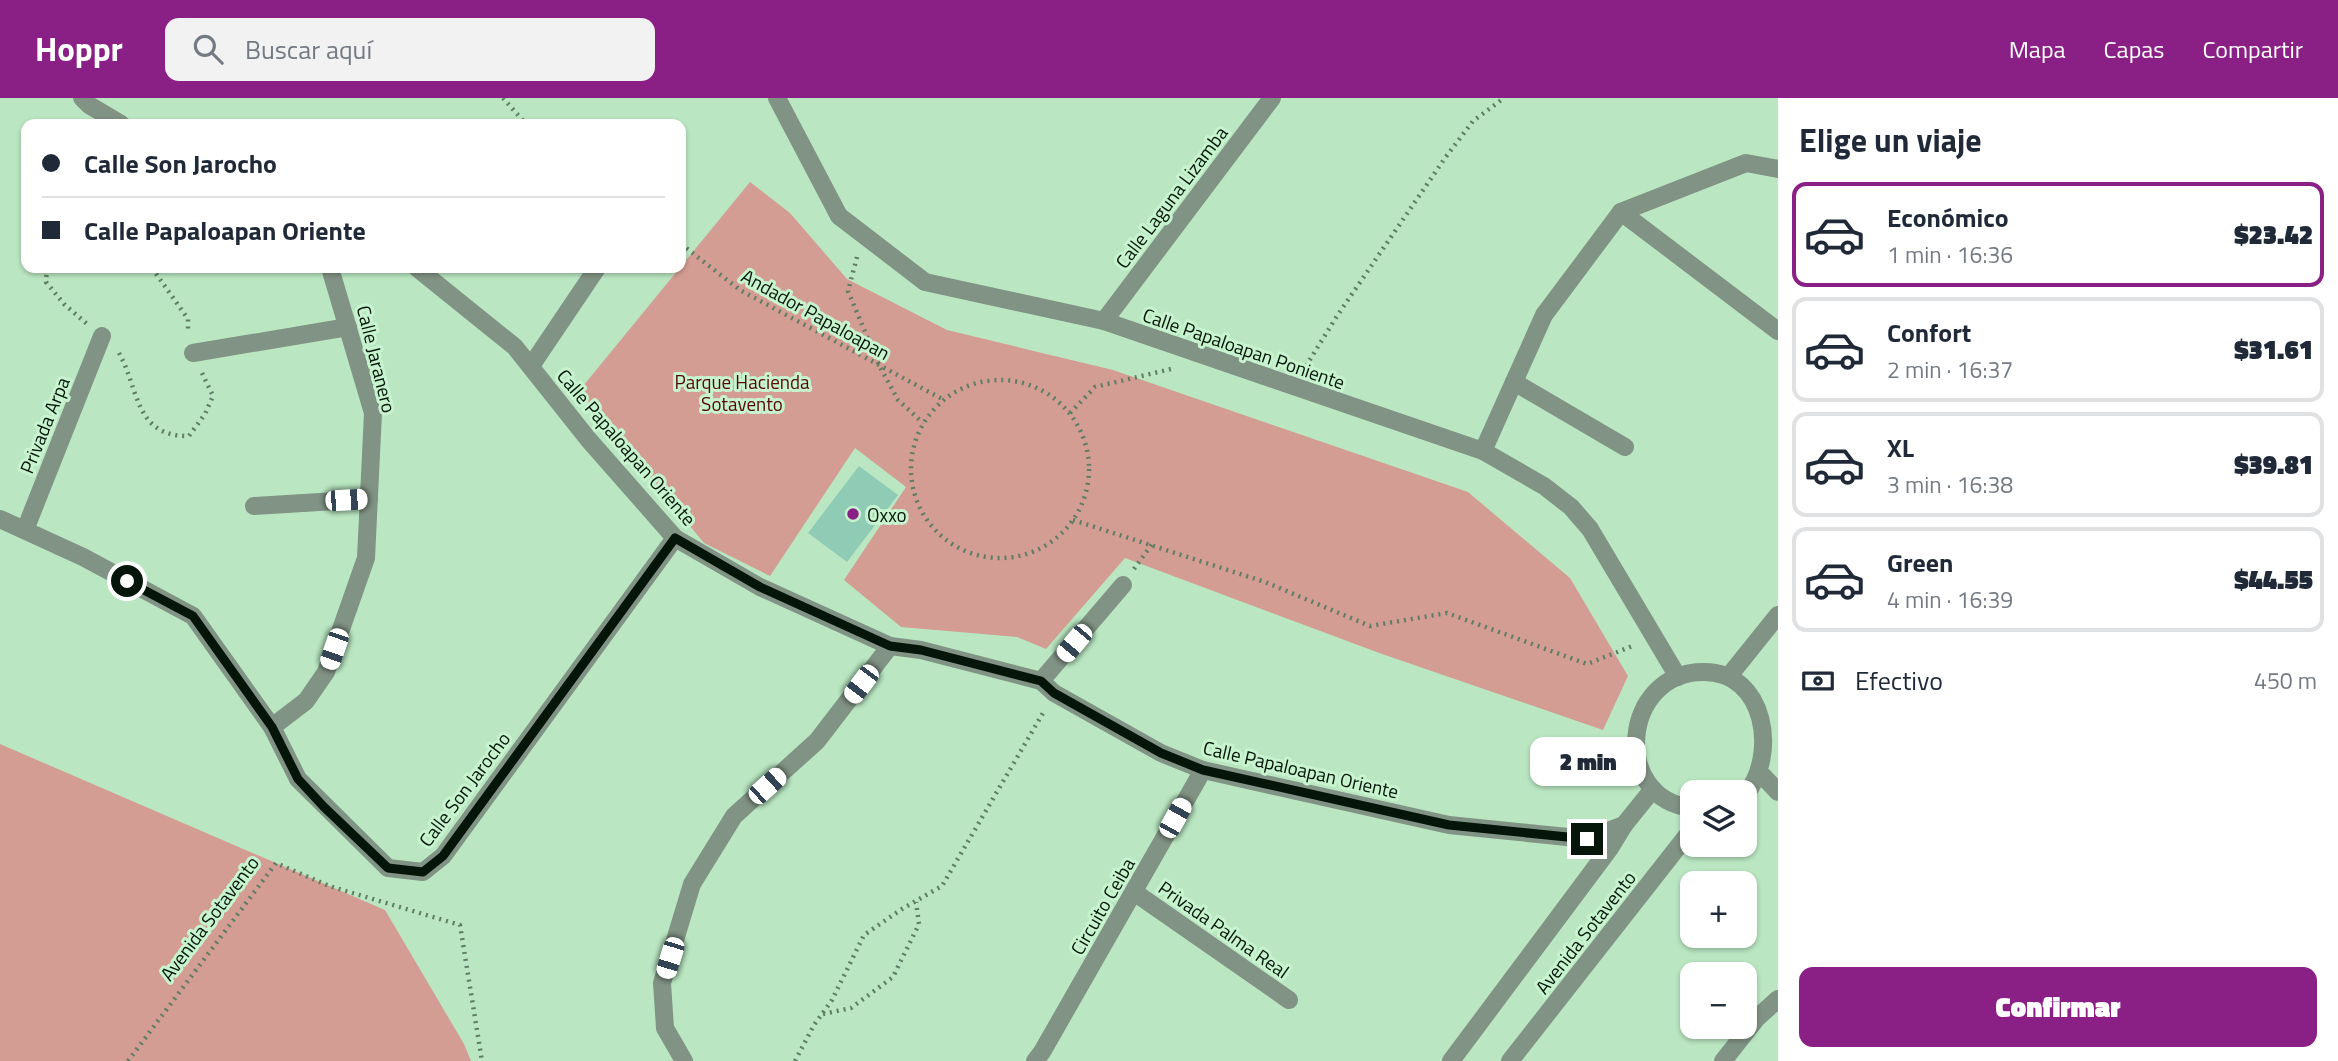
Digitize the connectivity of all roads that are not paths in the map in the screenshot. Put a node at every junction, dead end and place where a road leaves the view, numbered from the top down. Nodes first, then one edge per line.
1 (82, 98) edge
2 (777, 98) edge
3 (1272, 98) edge
4 (114, 119) edge
5 (1778, 169) edge
6 (1621, 212) junction
7 (332, 273) edge
8 (423, 273) edge
9 (594, 273) edge
10 (1104, 321) junction
11 (348, 327) junction
12 (1778, 331) edge
13 (102, 336) road end
14 (193, 353) road end
15 (531, 366) junction
16 (1514, 382) junction
17 (1625, 447) dead end
18 (1483, 451) junction
19 (369, 499) junction
20 (254, 506) dead end
21 (0, 519) edge
22 (25, 530) junction
23 (675, 538) junction
24 (1123, 584) road end
25 (1778, 615) edge
26 (890, 646) junction
27 (1729, 676) junction
28 (1678, 677) junction
29 (1048, 687) junction
30 (272, 727) junction
31 (1203, 770) junction
32 (1763, 776) junction
33 (1757, 782) edge
34 (1653, 789) junction
35 (1778, 792) edge
36 (1680, 806) edge
37 (1624, 825) junction
38 (1680, 844) edge
39 (1134, 892) junction
40 (1778, 999) edge
41 (1289, 1000) dead end
42 (1044, 1058) edge
43 (684, 1061) edge
44 (1451, 1061) edge
45 (1510, 1061) edge
46 (1723, 1061) edge

1 - 4 street
2 - 10 street, Calle Papaloapan Poniente
3 - 10 street, Calle Laguna Lizamba
5 - 6 street
6 - 12 street
6 - 16 street
7 - 11 street, Calle Jaranero
8 - 15 street, Calle Papaloapan Oriente
9 - 15 street
10 - 18 street, Calle Papaloapan Poniente
11 - 14 street
11 - 19 street, Calle Jaranero
13 - 22 street, Privada Arpa
15 - 23 street, Calle Papaloapan Oriente
16 - 17 street
16 - 18 street
18 - 28 street, Calle Papaloapan Poniente
19 - 20 street
19 - 30 street, Calle Jaranero
21 - 22 street, Calle Son Jarocho
22 - 30 street, Calle Son Jarocho
23 - 26 street, Calle Papaloapan Oriente
23 - 30 street, Calle Son Jarocho
24 - 29 street
25 - 27 street
26 - 29 street, Calle Papaloapan Oriente
26 - 43 street
27 - 28 street
27 - 32 street
28 - 34 street
29 - 31 street, Calle Papaloapan Oriente
31 - 37 street, Calle Papaloapan Oriente
31 - 39 street, Circuito Ceiba
32 - 33 street
32 - 35 street
34 - 36 street
34 - 37 street
37 - 44 street, Avenida Sotavento
38 - 45 street, Avenida Sotavento
39 - 41 street, Privada Palma Real
39 - 42 street, Circuito Ceiba
40 - 46 street

